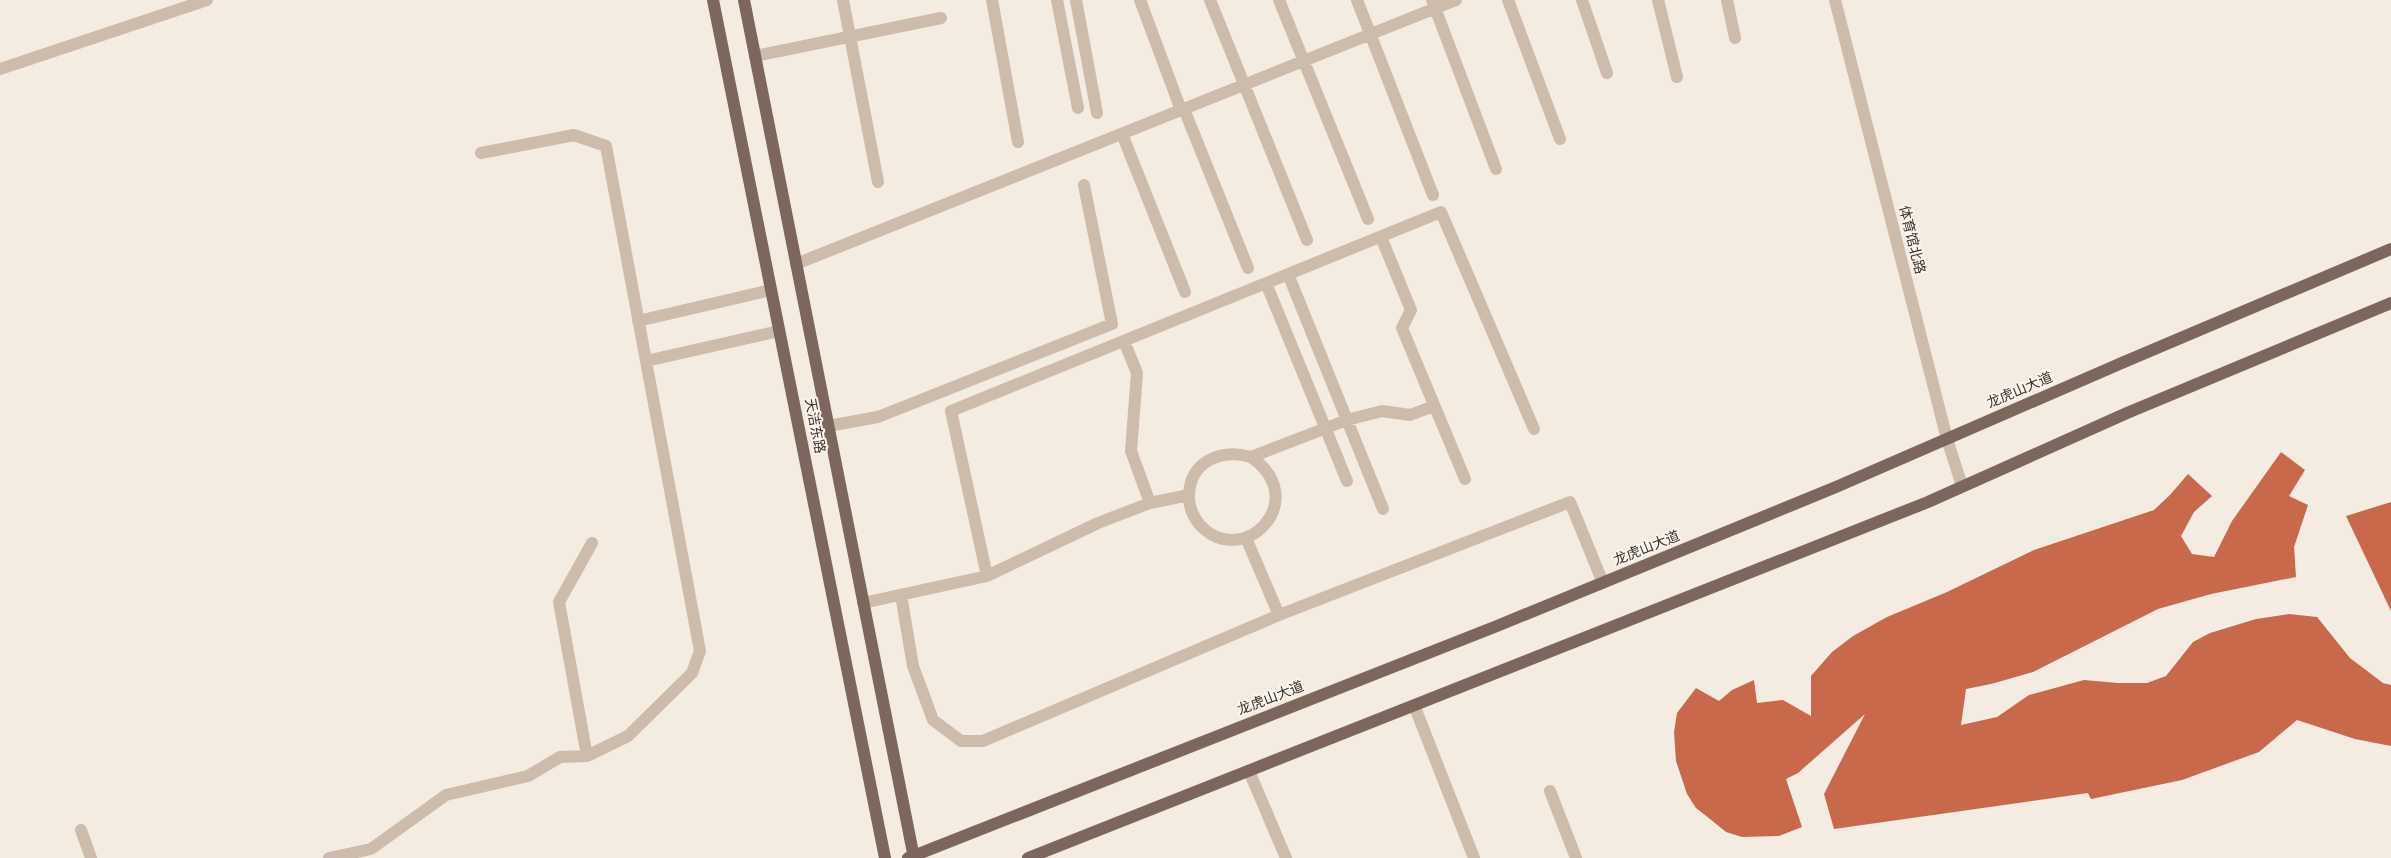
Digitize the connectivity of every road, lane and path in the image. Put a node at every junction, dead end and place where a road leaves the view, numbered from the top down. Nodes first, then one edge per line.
1 (207, 0) edge
2 (713, 0) edge
3 (744, 0) edge
4 (843, 0) edge
5 (992, 0) edge
6 (1057, 0) edge
7 (1076, 0) edge
8 (1140, 0) edge
9 (1210, 0) edge
10 (1279, 0) edge
11 (1357, 0) edge
12 (1456, 0) edge
13 (1508, 0) edge
14 (1582, 0) edge
15 (1658, 0) edge
16 (1727, 0) edge
17 (1835, 0) edge
18 (1433, 4) edge
19 (942, 18) dead end
20 (1370, 34) junction
21 (850, 37) junction
22 (1736, 38) dead end
23 (755, 56) junction
24 (1303, 61) junction
25 (0, 69) edge
26 (1607, 73) dead end
27 (1677, 77) dead end
28 (1243, 85) junction
29 (1078, 108) dead end
30 (1183, 109) junction
31 (1097, 113) dead end
32 (1122, 134) junction
33 (1560, 139) dead end
34 (1018, 142) dead end
35 (481, 153) dead end
36 (1496, 169) dead end
37 (878, 182) dead end
38 (1084, 185) dead end
39 (1433, 195) dead end
40 (1368, 219) dead end
41 (1380, 237) junction
42 (1307, 240) dead end
43 (2391, 250) edge
44 (796, 264) junction
45 (1248, 268) dead end
46 (1288, 274) junction
47 (1266, 283) junction
48 (771, 290) junction
49 (1185, 292) dead end
50 (2391, 303) edge
51 (638, 322) junction
52 (779, 331) junction
53 (1124, 341) junction
54 (646, 361) junction
55 (1434, 406) junction
56 (1347, 420) junction
57 (828, 426) junction
58 (1325, 428) junction
59 (1534, 429) dead end
60 (1947, 439) junction
61 (1251, 457) junction
62 (1464, 479) dead end
63 (1347, 481) dead end
64 (1962, 486) junction
65 (1188, 495) junction
66 (1150, 503) junction
67 (1383, 509) dead end
68 (1246, 538) junction
69 (592, 543) dead end
70 (987, 576) junction
71 (1604, 583) junction
72 (901, 595) junction
73 (863, 603) junction
74 (1279, 615) junction
75 (1414, 705) junction
76 (587, 756) junction
77 (1249, 770) junction
78 (1550, 791) dead end
79 (81, 830) dead end
80 (911, 857) edge
81 (91, 858) edge
82 (329, 858) edge
83 (885, 858) edge
84 (1028, 858) edge
85 (1286, 858) edge
86 (1474, 858) edge
87 (1576, 858) edge

1 - 25 street
2 - 48 main road, 天洁东路
3 - 23 main road, 天洁东路
4 - 21 street
5 - 34 street
6 - 29 street
7 - 31 street
8 - 30 street
9 - 28 street
10 - 24 street
11 - 20 street
12 - 18 street
13 - 33 street
14 - 26 street
15 - 27 street
16 - 22 street
17 - 60 street, 体育馆北路
18 - 20 street
18 - 36 street
19 - 21 street
20 - 24 street
20 - 39 street
21 - 23 street
21 - 37 street
23 - 44 main road, 天洁东路
24 - 28 street
24 - 40 street
28 - 30 street
28 - 42 street
30 - 32 street
30 - 45 street
32 - 44 street
32 - 49 street
35 - 51 street
38 - 57 street
41 - 46 street
41 - 55 street
41 - 59 street
43 - 60 main road, 龙虎山大道
44 - 57 main road, 天洁东路
46 - 47 street
46 - 56 street
47 - 53 street
47 - 58 street
48 - 51 street
48 - 52 main road, 天洁东路
50 - 64 main road
51 - 54 street
52 - 54 street
52 - 83 main road, 天洁东路
53 - 66 street
53 - 70 street
54 - 76 street
55 - 56 street
55 - 62 street
56 - 58 street
56 - 67 street
57 - 73 main road, 天洁东路
58 - 61 street
58 - 63 street
60 - 64 street, 体育馆北路
60 - 71 main road, 龙虎山大道
61 - 65 street
61 - 68 street
64 - 75 main road
65 - 66 street
65 - 68 street
66 - 70 street
68 - 74 street
69 - 76 street
70 - 72 street
71 - 74 street
71 - 80 main road, 龙虎山大道
72 - 73 street
72 - 74 street
73 - 80 main road, 天洁东路
75 - 77 main road
75 - 86 street
76 - 82 street
77 - 84 main road
77 - 85 street
78 - 87 street
79 - 81 street

